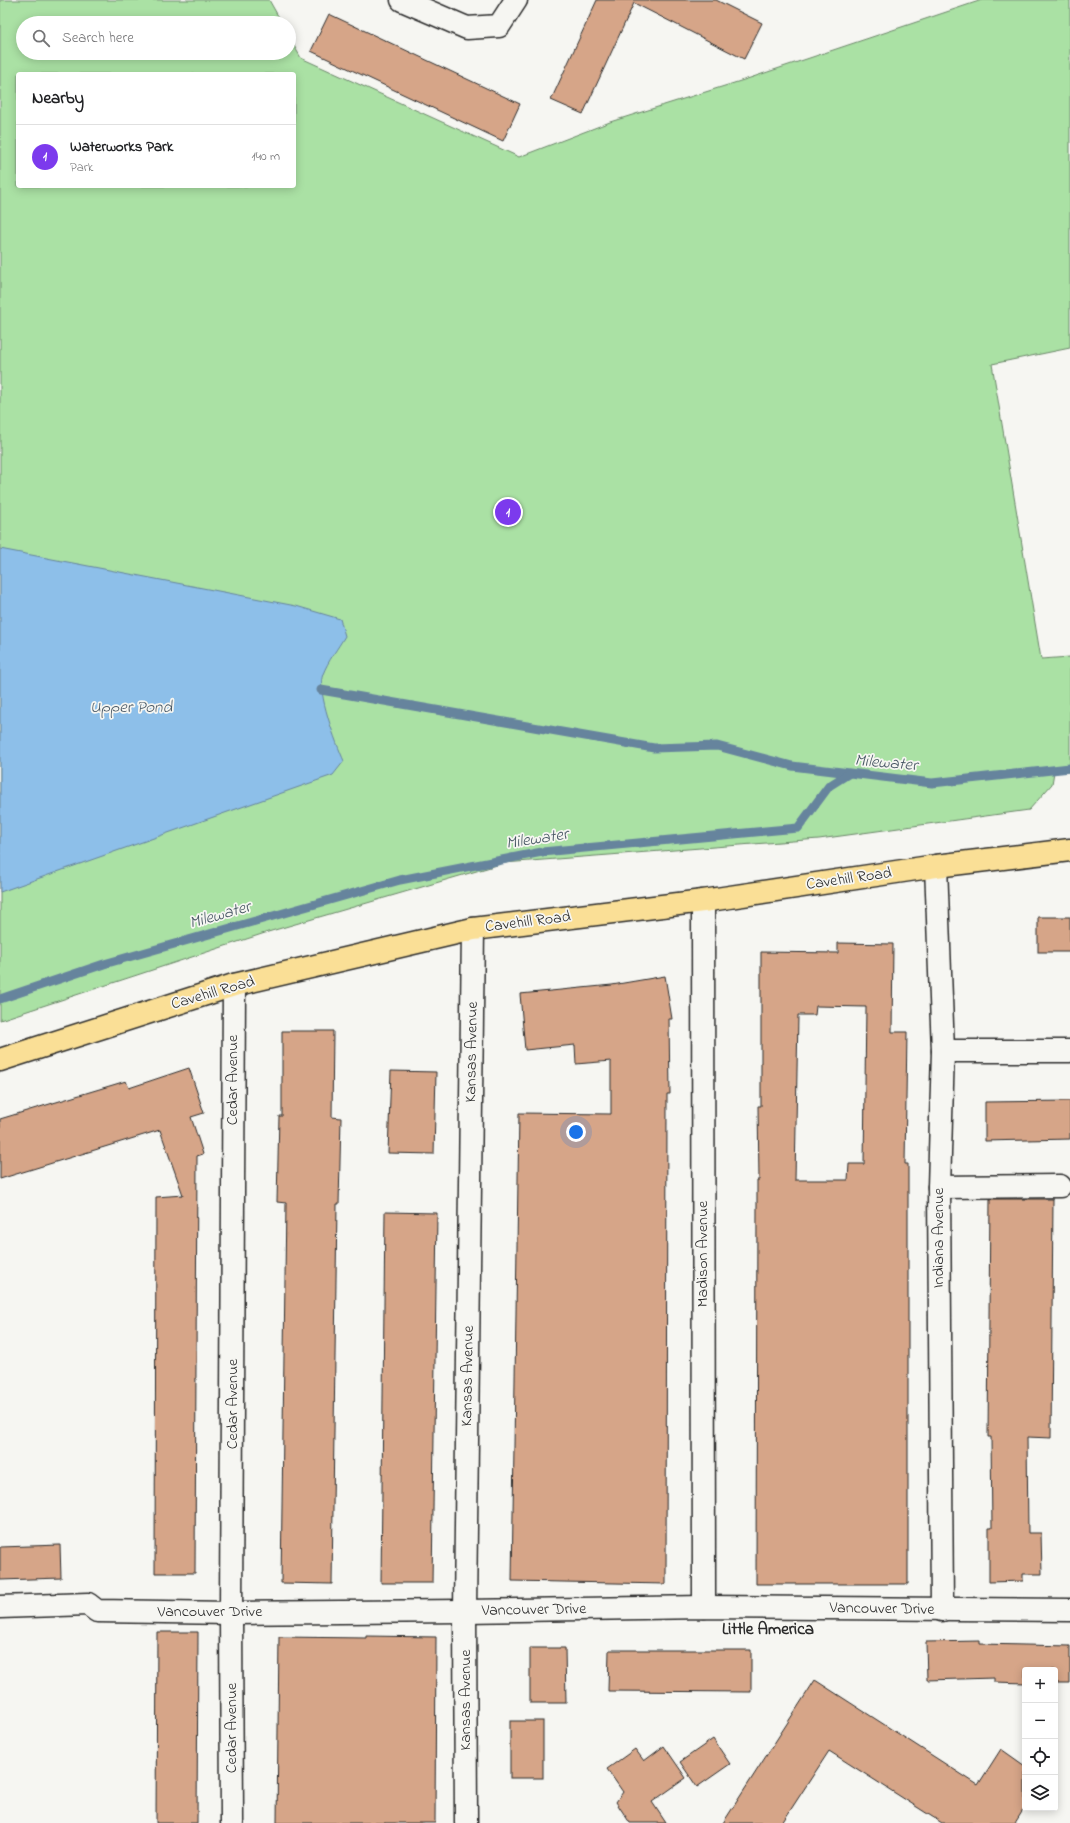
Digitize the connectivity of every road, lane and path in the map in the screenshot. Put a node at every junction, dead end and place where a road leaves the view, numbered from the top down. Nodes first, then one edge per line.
1 (402, 0) edge
2 (516, 0) edge
3 (1070, 850) edge
4 (936, 866) junction
5 (703, 901) junction
6 (473, 929) junction
7 (234, 986) junction
8 (942, 1051) junction
9 (1070, 1051) edge
10 (0, 1060) edge
11 (939, 1186) junction
12 (1060, 1186) dead end
13 (0, 1607) edge
14 (704, 1607) junction
15 (942, 1610) junction
16 (1070, 1610) edge
17 (465, 1611) junction
18 (231, 1612) junction
19 (232, 1823) edge
20 (466, 1823) edge

1 - 2 street
3 - 4 main road, Cavehill Road
4 - 5 main road, Cavehill Road
4 - 8 street, Indiana Avenue
5 - 6 main road, Cavehill Road
5 - 14 street, Madison Avenue
6 - 7 main road, Cavehill Road
6 - 17 street, Kansas Avenue
7 - 10 main road, Cavehill Road
7 - 18 street, Cedar Avenue
8 - 9 street
8 - 11 street, Indiana Avenue
11 - 12 street
11 - 15 street, Indiana Avenue
13 - 18 street, Vancouver Drive
14 - 15 street, Vancouver Drive
14 - 17 street, Vancouver Drive
15 - 16 street, Vancouver Drive
17 - 18 street, Vancouver Drive
17 - 20 street, Kansas Avenue
18 - 19 street, Cedar Avenue

